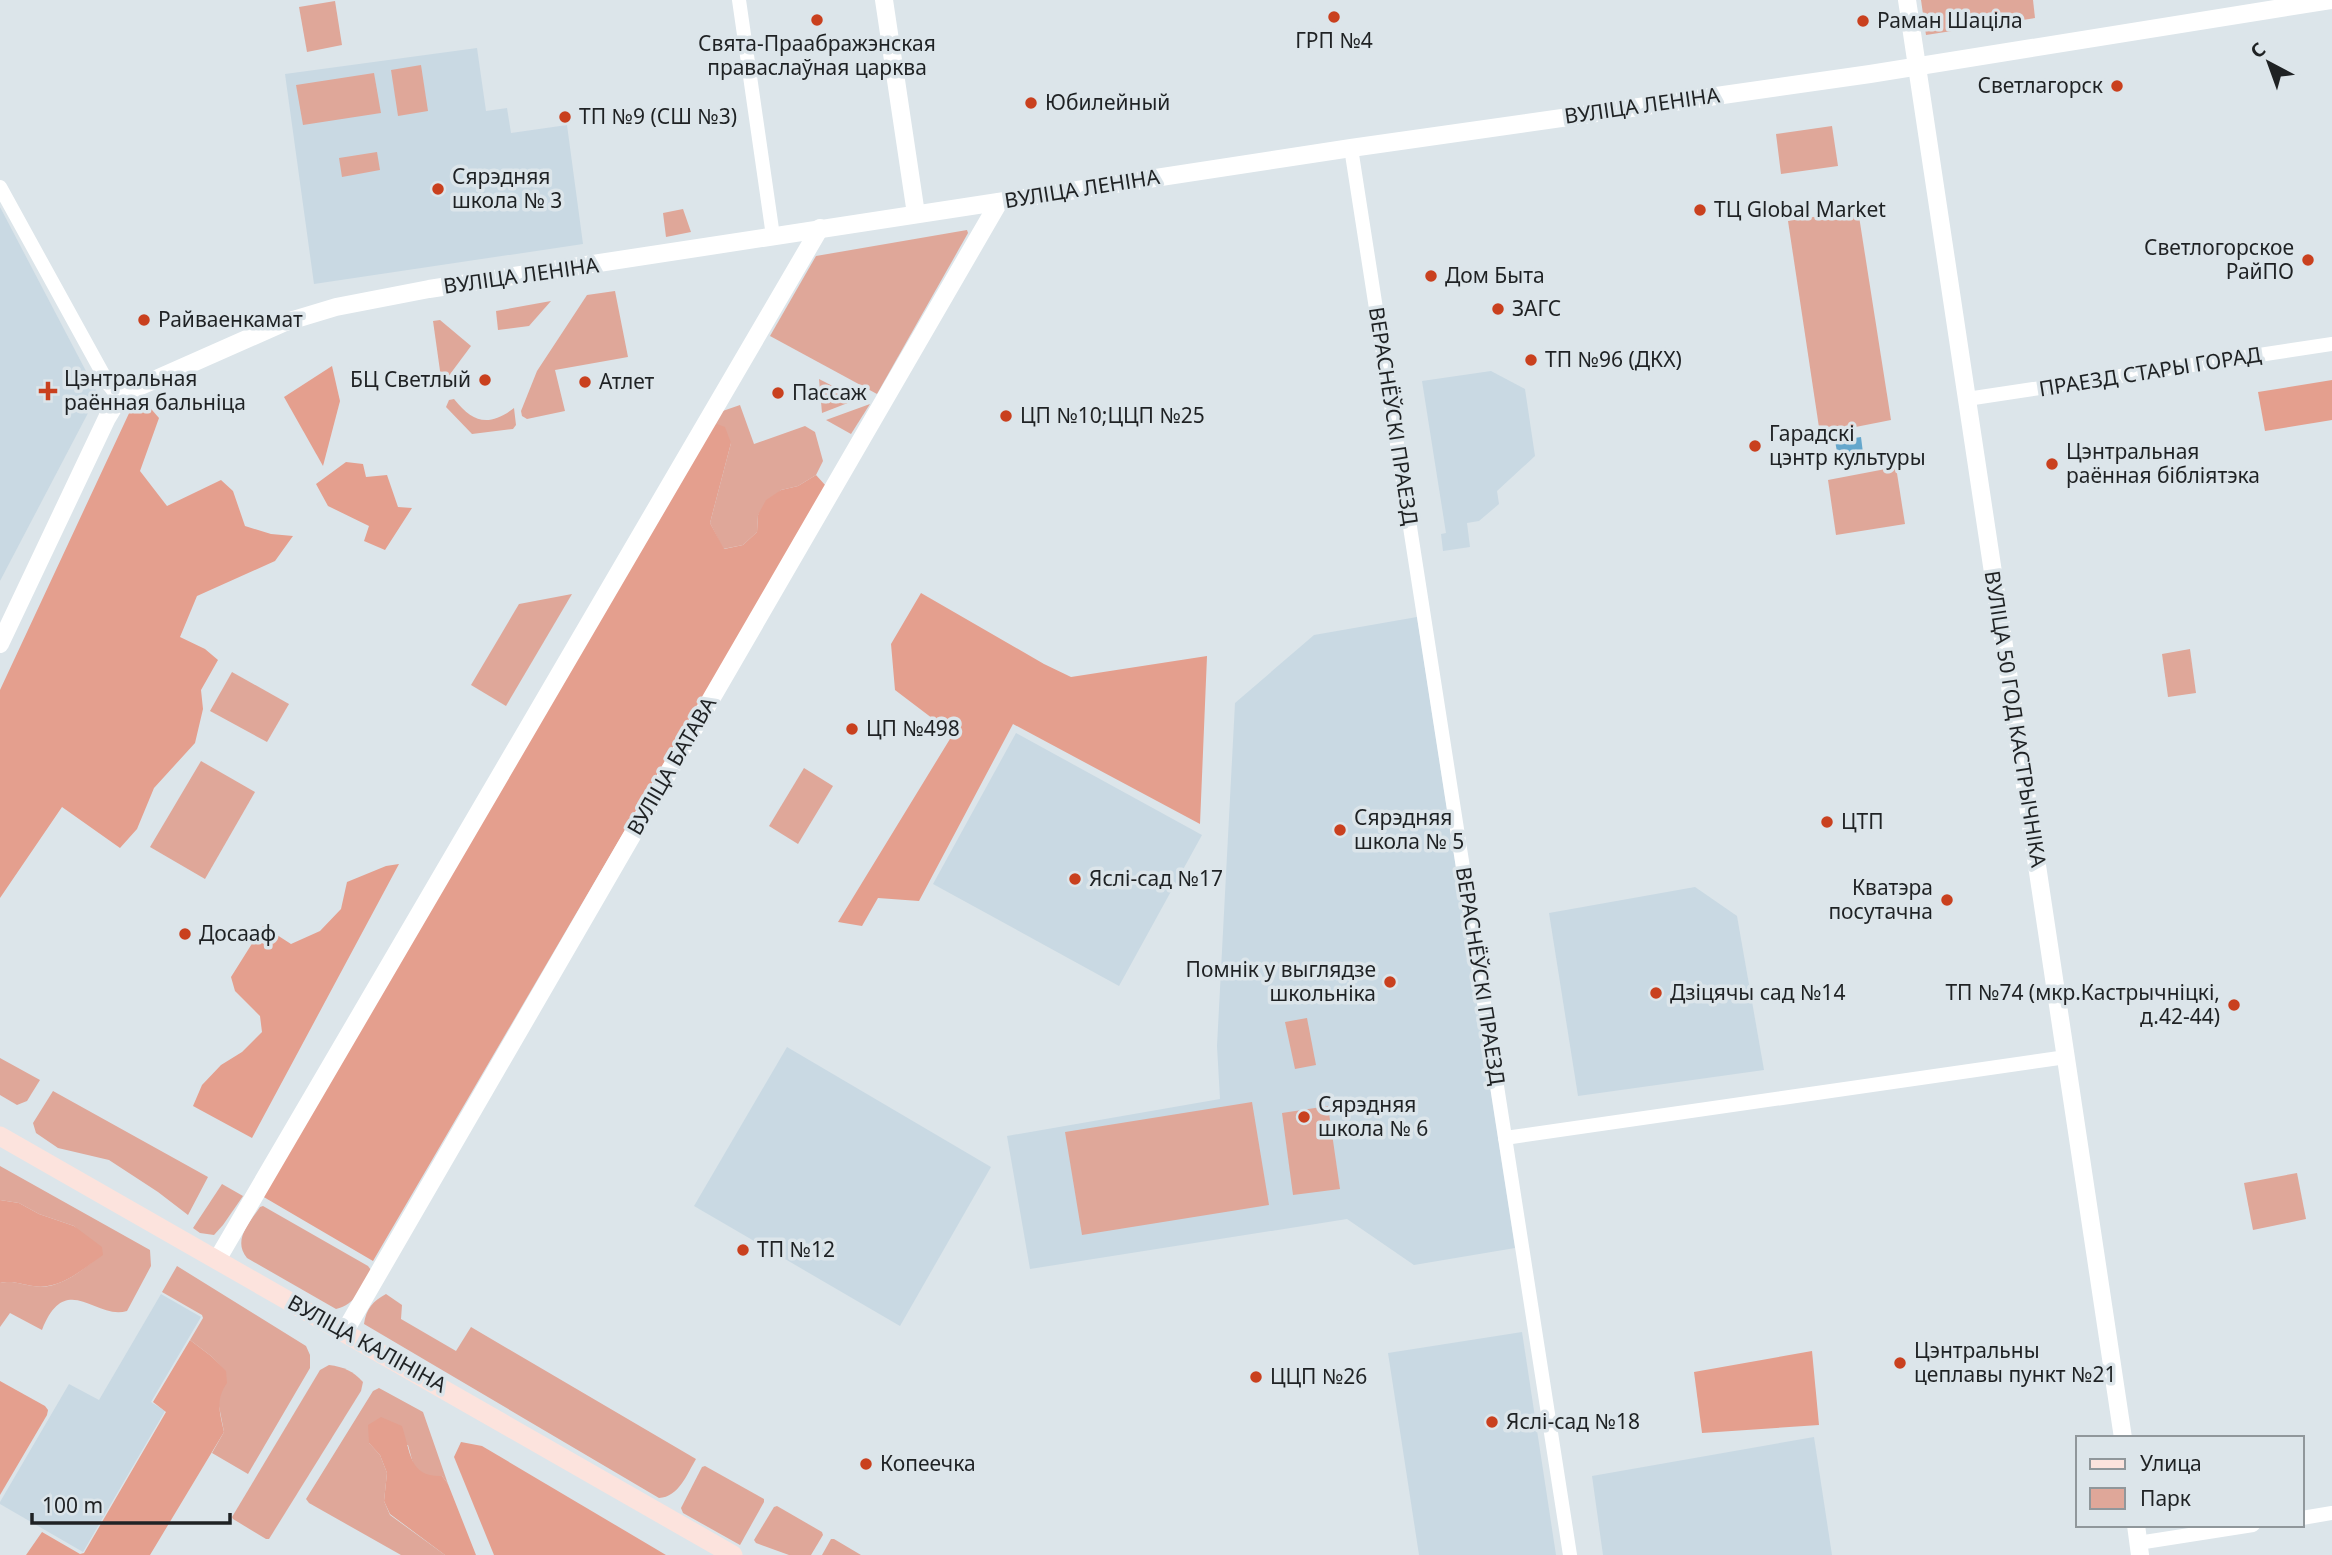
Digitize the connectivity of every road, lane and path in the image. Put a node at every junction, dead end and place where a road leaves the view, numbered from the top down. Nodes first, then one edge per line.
1 (739, 0) edge
2 (884, 0) edge
3 (1907, 0) edge
4 (2331, 0) edge
5 (1917, 66) junction
6 (1351, 148) junction
7 (0, 187) edge
8 (999, 202) junction
9 (916, 214) junction
10 (820, 228) junction
11 (774, 236) junction
12 (2332, 344) edge
13 (119, 398) junction
14 (1967, 399) junction
15 (0, 644) edge
16 (2066, 1057) junction
17 (0, 1136) edge
18 (1505, 1138) junction
19 (217, 1261) junction
20 (345, 1331) junction
21 (2123, 1436) edge
22 (2332, 1513) edge
23 (2304, 1518) edge
24 (2239, 1527) edge
25 (2138, 1541) edge
26 (733, 1555) edge
27 (1570, 1555) edge

1 - 11 street
2 - 9 street
3 - 5 street, ВУЛІЦА 50 ГОД КАСТРЫЧНІКА
4 - 5 street, ВУЛІЦА ЛЕНІНА
5 - 6 street, ВУЛІЦА ЛЕНІНА
5 - 14 street, ВУЛІЦА 50 ГОД КАСТРЫЧНІКА
6 - 8 street, ВУЛІЦА ЛЕНІНА
6 - 18 street, ВЕРАСНЁЎСКІ ПРАЕЗД
7 - 13 street
8 - 9 street, ВУЛІЦА ЛЕНІНА
8 - 20 street, ВУЛІЦА БАТАВА
9 - 10 street, ВУЛІЦА ЛЕНІНА
10 - 11 street, ВУЛІЦА ЛЕНІНА
10 - 19 street
11 - 13 street, ВУЛІЦА ЛЕНІНА
12 - 14 street, ПРАЕЗД СТАРЫ ГОРАД
13 - 15 street
14 - 16 street, ВУЛІЦА 50 ГОД КАСТРЫЧНІКА
16 - 18 street
16 - 21 street, ВУЛІЦА 50 ГОД КАСТРЫЧНІКА
17 - 19 main road, ВУЛІЦА КАЛІНІНА
18 - 27 street, ВЕРАСНЁЎСКІ ПРАЕЗД
19 - 20 main road, ВУЛІЦА КАЛІНІНА
20 - 26 main road, ВУЛІЦА КАЛІНІНА
22 - 23 street
24 - 25 street

